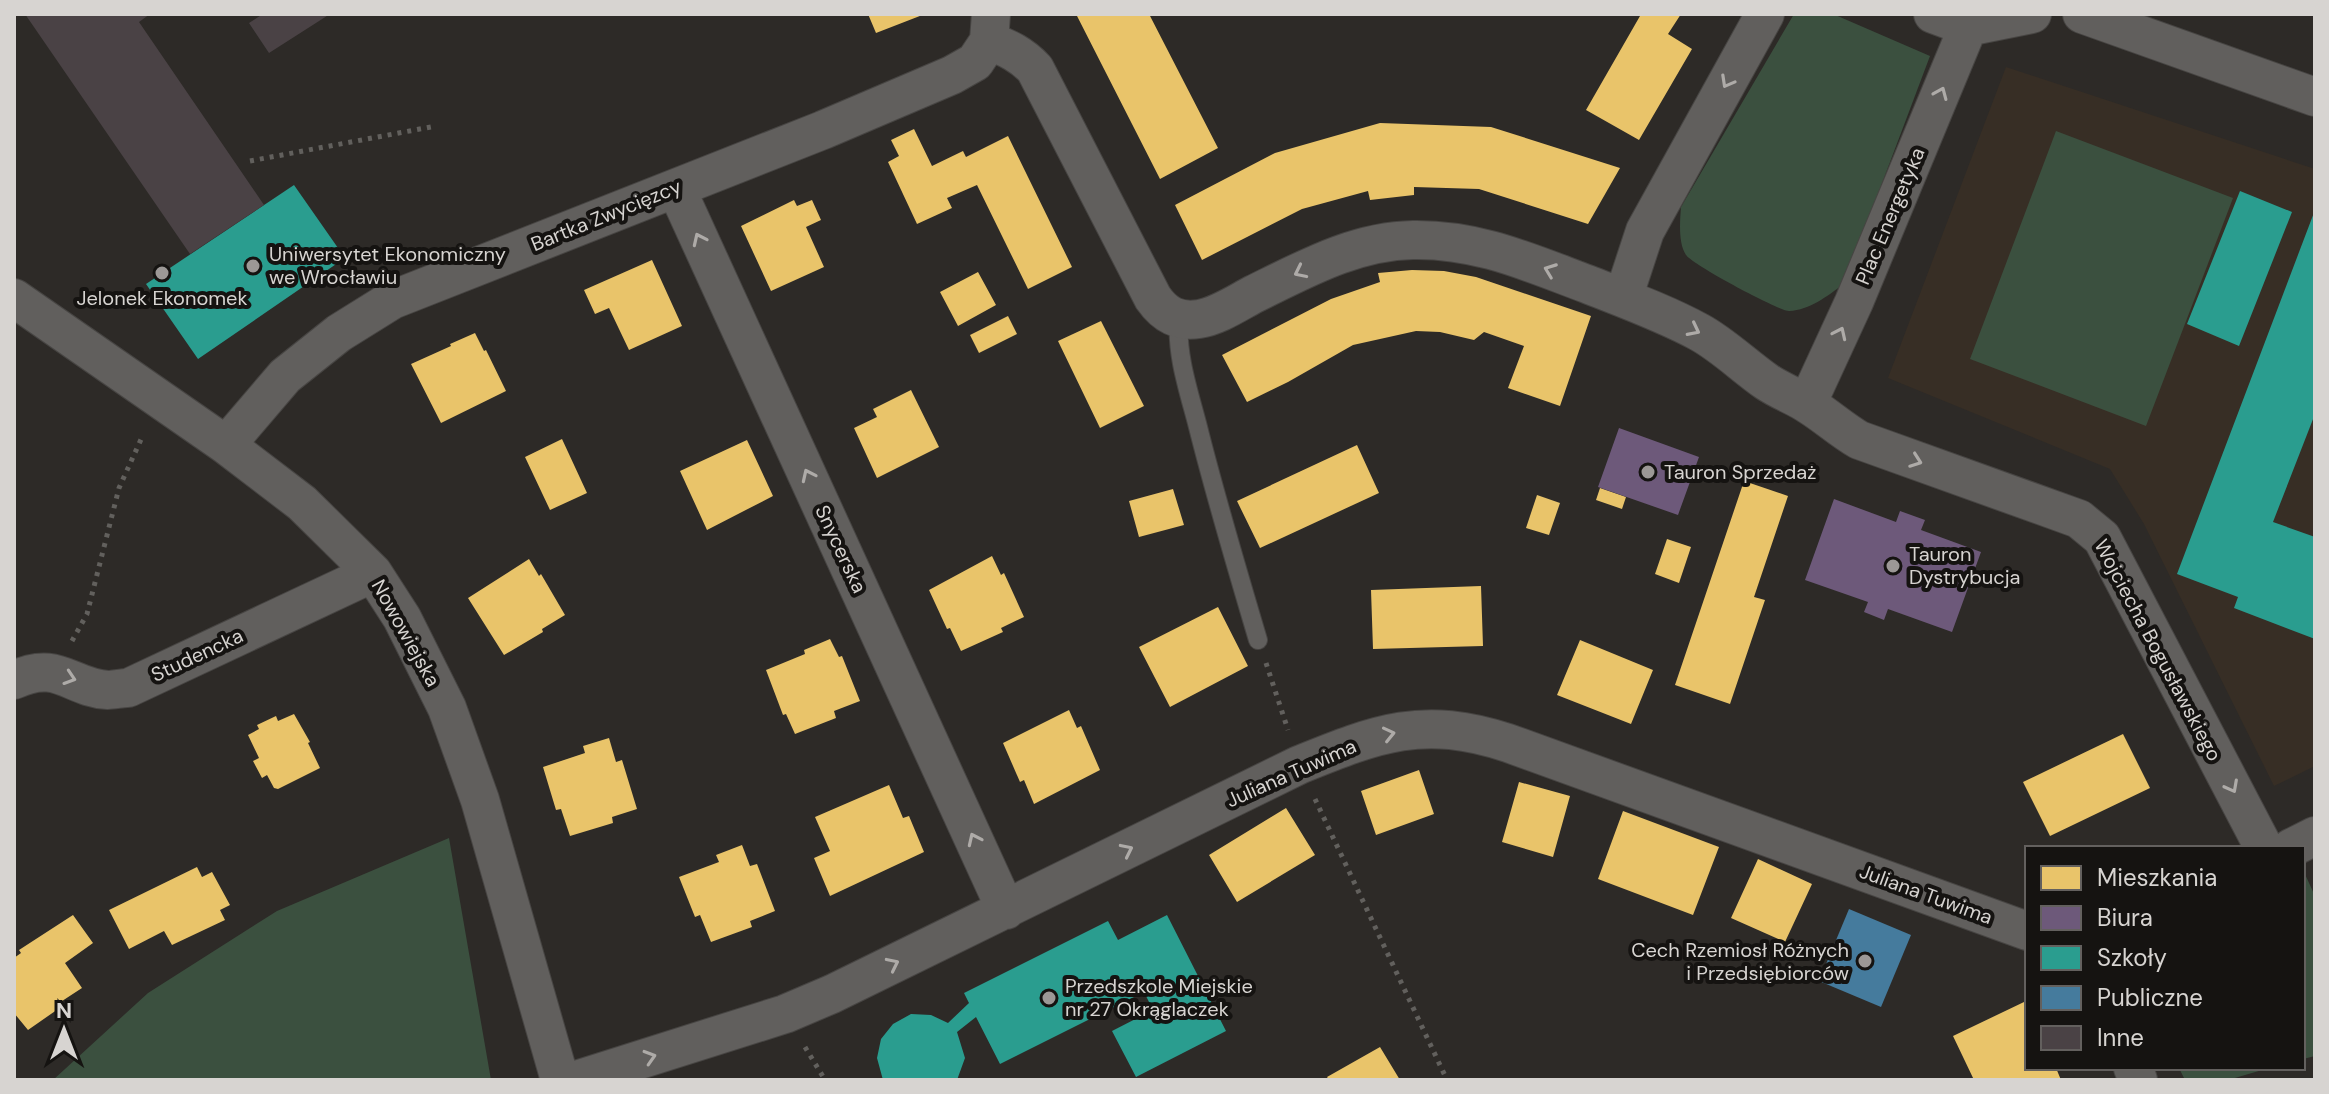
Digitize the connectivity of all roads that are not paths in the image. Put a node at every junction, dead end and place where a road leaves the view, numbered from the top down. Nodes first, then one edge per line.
1 (1765, 14) edge
2 (1933, 14) edge
3 (2032, 14) edge
4 (2082, 14) edge
5 (1968, 27) junction
6 (990, 28) edge
7 (2315, 97) edge
8 (676, 188) junction
9 (14, 298) edge
10 (1623, 298) junction
11 (1179, 319) junction
12 (1807, 404) junction
13 (226, 445) junction
14 (373, 573) junction
15 (1258, 640) road end
16 (14, 680) edge
17 (2315, 836) edge
18 (2263, 846) edge
19 (2295, 846) edge
20 (1006, 910) junction
21 (2025, 930) edge
22 (560, 1080) edge
23 (576, 1080) edge

1 -> 10 street
2 - 5 street
3 - 5 street
4 - 7 street
12 -> 5 street, Plac Energetyka
6 - 8 street, Bartka Zwycięzcy
6 - 11 street
8 - 13 street, Bartka Zwycięzcy
20 -> 8 street, Snycerska
9 - 13 street, Nowowiejska
10 -> 11 street, Wojciecha Bogusławskiego
10 -> 12 street, Wojciecha Bogusławskiego
11 - 15 lane
12 -> 18 street, Wojciecha Bogusławskiego
13 - 14 street, Nowowiejska
16 -> 14 street, Studencka
14 - 22 street, Nowowiejska
17 - 19 street
20 -> 21 street, Juliana Tuwima
23 -> 20 street, Juliana Tuwima

